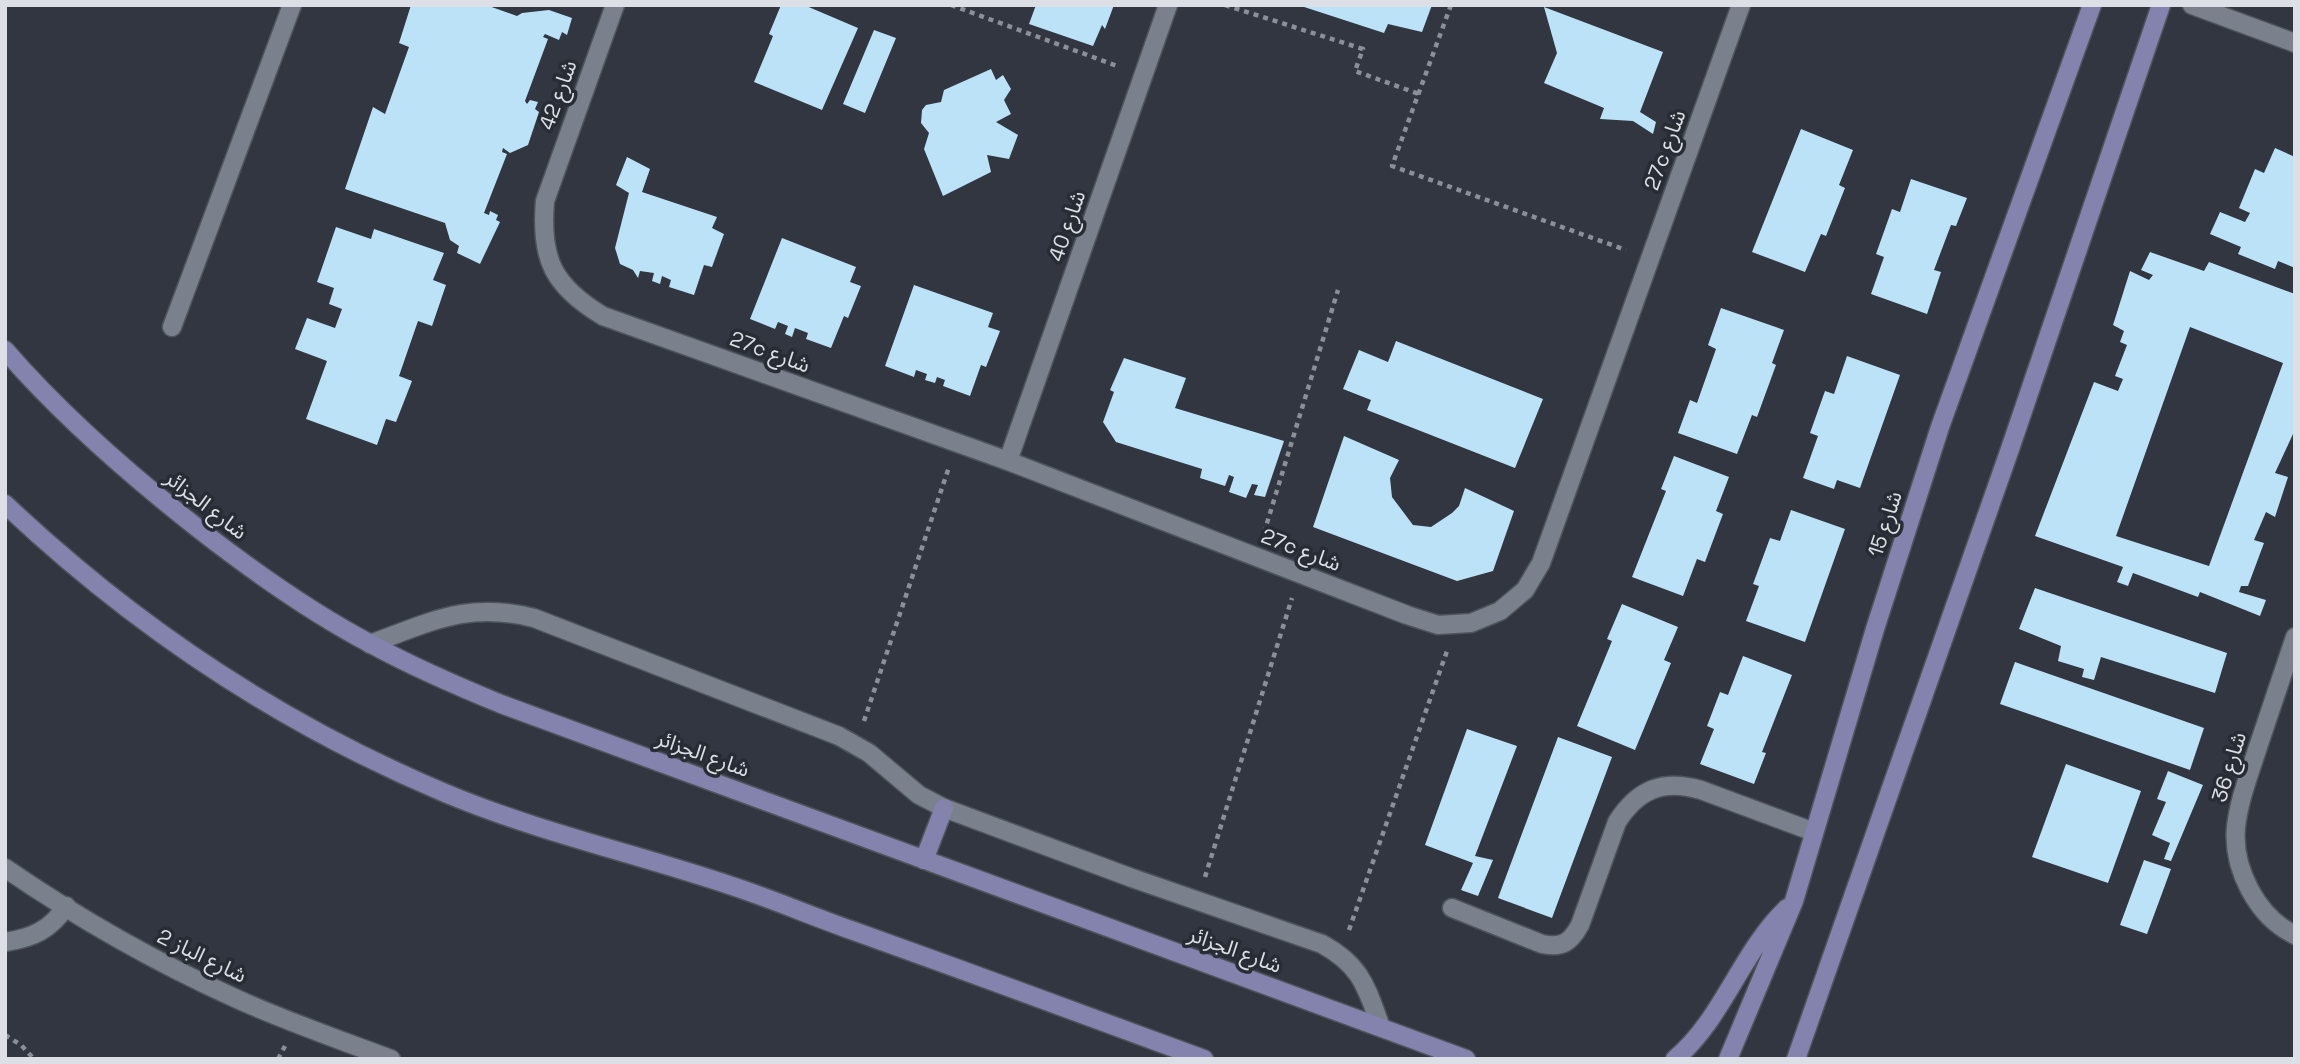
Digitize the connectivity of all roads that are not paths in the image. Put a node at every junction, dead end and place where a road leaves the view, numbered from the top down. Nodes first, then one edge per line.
1 (292, 5) edge
2 (615, 5) edge
3 (1168, 5) edge
4 (1741, 5) edge
5 (2092, 5) edge
6 (2161, 5) edge
7 (2192, 5) edge
8 (2295, 43) edge
9 (545, 201) joint
10 (172, 327) dead end
11 (5, 351) edge
12 (1008, 461) junction
13 (5, 504) edge
14 (2295, 637) edge
15 (370, 644) junction
16 (944, 808) junction
17 (1814, 832) junction
18 (924, 860) junction
19 (5, 868) edge
20 (1794, 901) junction
21 (66, 906) junction
22 (1452, 908) dead end
23 (2295, 935) edge
24 (5, 942) edge
25 (1381, 1027) junction
26 (391, 1059) edge
27 (1203, 1059) edge
28 (1466, 1059) edge
29 (1675, 1059) edge
30 (1727, 1059) edge
31 (1797, 1059) edge

1 - 10 street
2 - 9 street, شارع 42
3 - 12 street, شارع 40
4 - 12 street, 27c شارع
5 - 17 main road, شارع 15
6 - 31 main road
7 - 8 street
9 - 12 street, 27c شارع
11 - 15 main road, شارع الجزائر
13 - 27 main road
14 - 23 street, شارع 36
15 - 16 street
15 - 18 main road, شارع الجزائر
16 - 18 main road
16 - 25 street
17 - 20 main road, شارع 15
17 - 22 street
18 - 25 main road, شارع الجزائر
19 - 21 street, شارع الباز 2
20 - 29 main road
20 - 30 main road, شارع 15
21 - 24 street
21 - 26 street, شارع الباز 2
25 - 28 main road, شارع الجزائر

